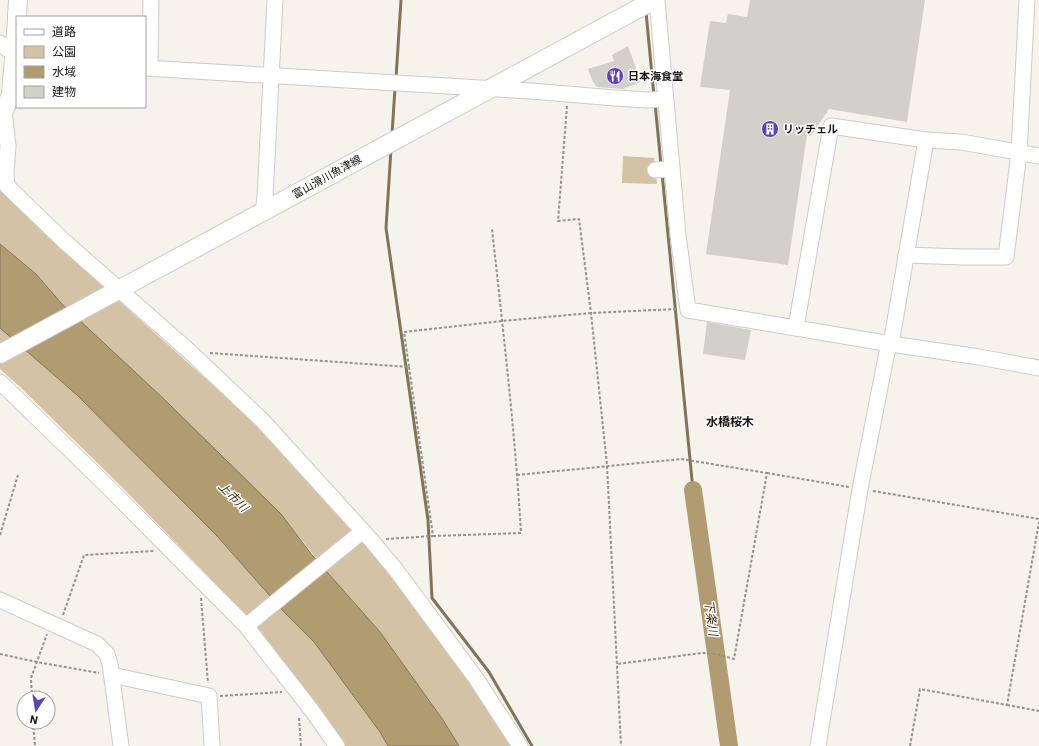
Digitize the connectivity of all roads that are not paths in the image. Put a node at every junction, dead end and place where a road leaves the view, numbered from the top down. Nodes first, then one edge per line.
1 (18, 0) edge
2 (151, 0) edge
3 (275, 0) edge
4 (1027, 0) edge
5 (650, 2) edge
6 (17, 16) edge
7 (16, 27) edge
8 (12, 53) edge
9 (148, 68) edge
10 (271, 76) junction
11 (490, 89) junction
12 (658, 100) junction
13 (2, 112) edge
14 (926, 140) junction
15 (1019, 153) junction
16 (1039, 156) edge
17 (672, 169) junction
18 (655, 170) dead end
19 (263, 212) junction
20 (906, 255) junction
21 (113, 293) junction
22 (796, 328) junction
23 (892, 344) junction
24 (0, 354) edge
25 (1039, 368) edge
26 (0, 382) edge
27 (367, 536) junction
28 (0, 600) edge
29 (246, 626) junction
30 (112, 675) junction
31 (120, 746) edge
32 (212, 746) edge
33 (337, 746) edge
34 (520, 746) edge
35 (818, 746) edge

1 - 6 main road
2 - 9 street
3 - 10 street
4 - 15 street
5 - 11 main road, 富山滑川魚津線
5 - 12 street
7 - 8 main road
8 - 13 main road
9 - 10 street
10 - 11 street
10 - 19 street
11 - 12 street
11 - 19 main road, 富山滑川魚津線
12 - 17 street
13 - 21 street
14 - 15 street
14 - 20 street
14 - 22 street
15 - 16 street
15 - 20 street
17 - 18 street
17 - 22 street
19 - 21 main road, 富山滑川魚津線
20 - 23 street
21 - 24 main road, 富山滑川魚津線
21 - 27 street
22 - 23 street
23 - 25 street
23 - 35 street
26 - 29 street
27 - 29 street
27 - 34 street
28 - 30 street
29 - 33 street
30 - 31 street
30 - 32 street

